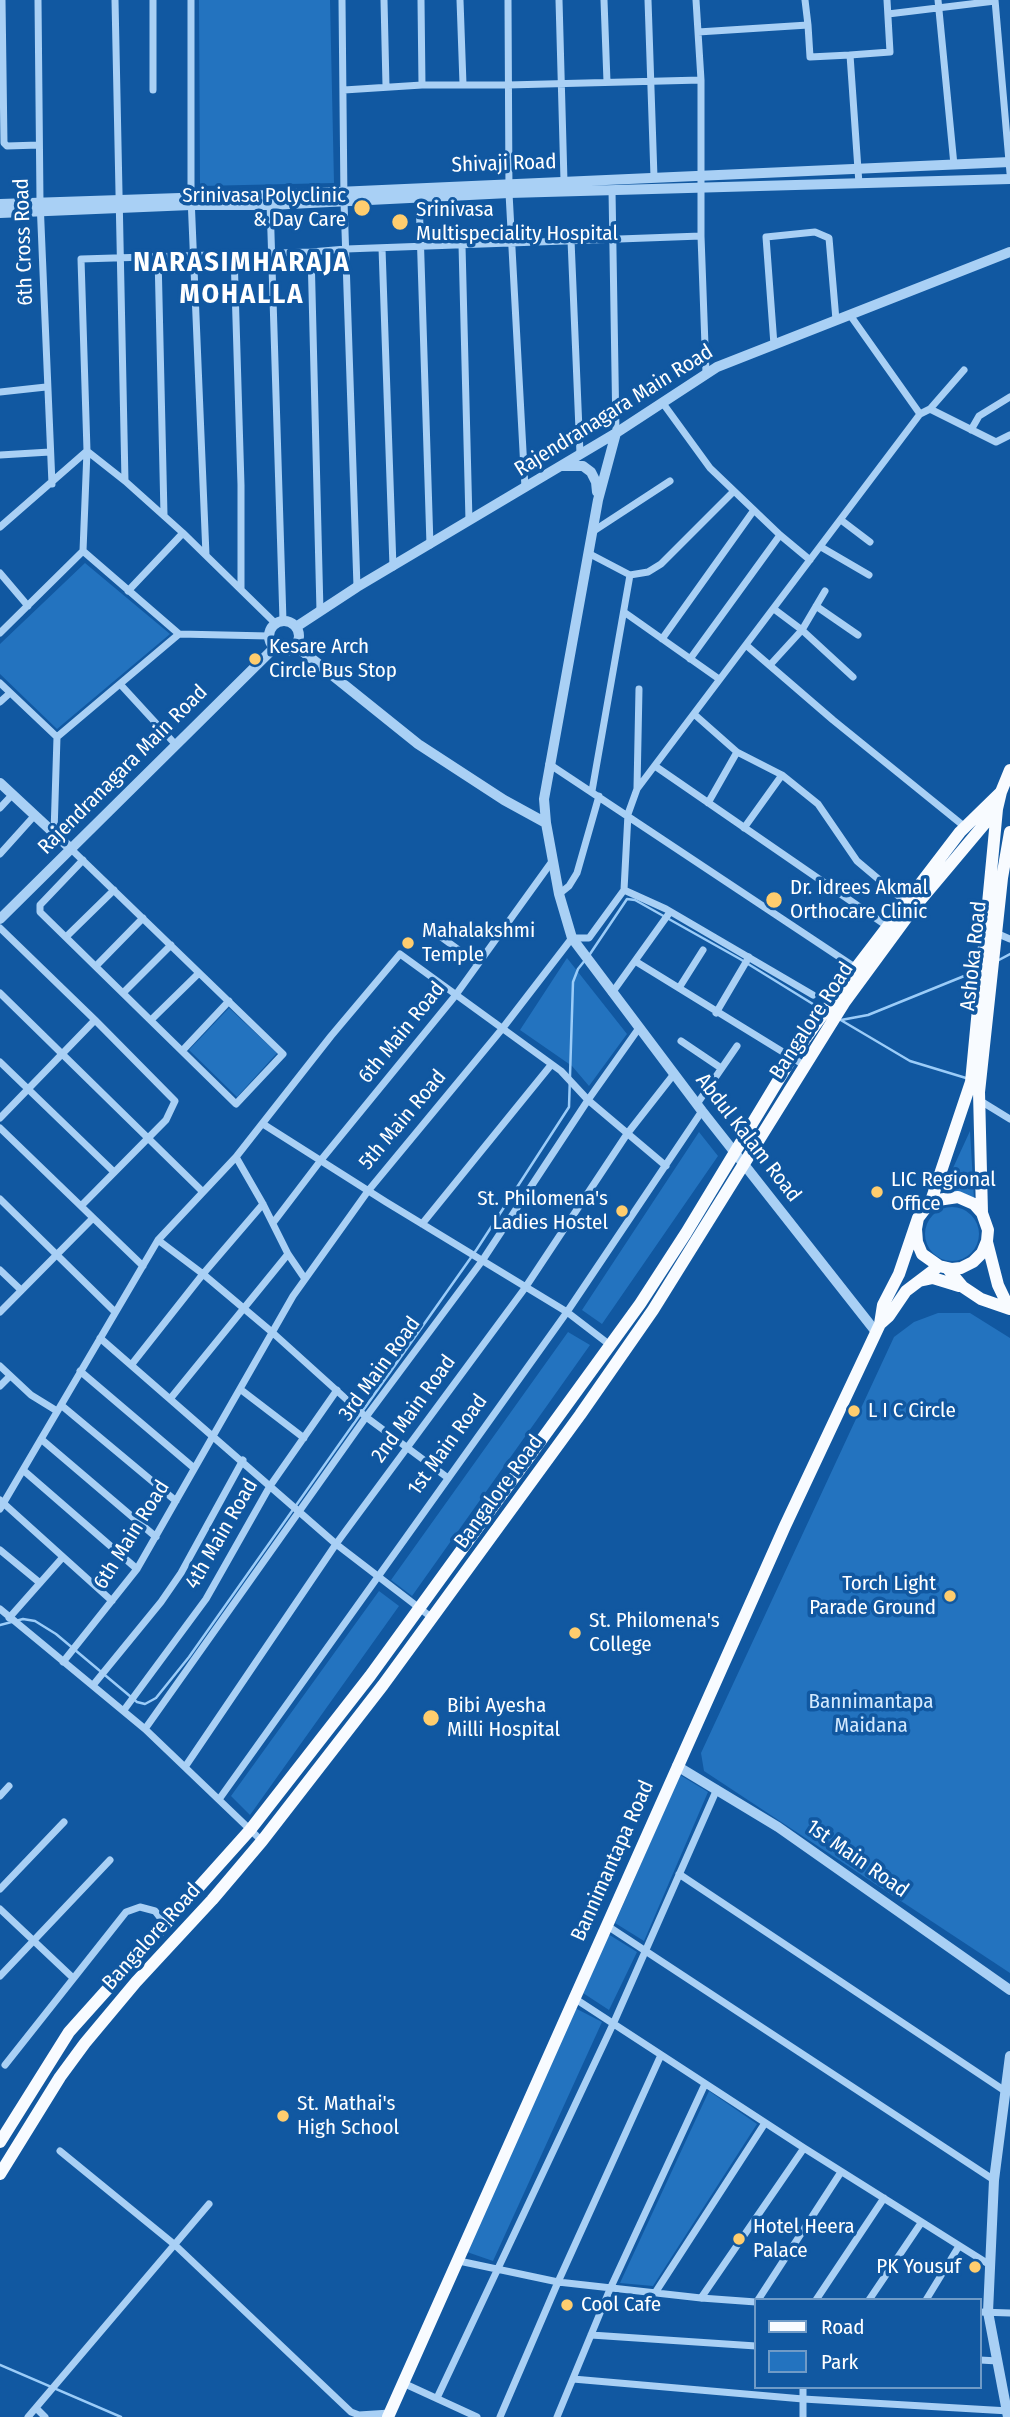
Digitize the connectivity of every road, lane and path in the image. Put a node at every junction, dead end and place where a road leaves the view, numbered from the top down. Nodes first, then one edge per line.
1 (2, 0) edge
2 (38, 0) edge
3 (115, 0) edge
4 (153, 0) edge
5 (191, 0) edge
6 (342, 0) edge
7 (384, 0) edge
8 (421, 0) edge
9 (460, 0) edge
10 (508, 0) edge
11 (559, 0) edge
12 (604, 0) edge
13 (648, 0) edge
14 (696, 0) edge
15 (805, 0) edge
16 (887, 0) edge
17 (995, 0) edge
18 (939, 4) edge
19 (888, 14) junction
20 (808, 25) junction
21 (698, 32) junction
22 (850, 55) junction
23 (701, 80) junction
24 (652, 81) junction
25 (607, 82) junction
26 (562, 83) junction
27 (463, 84) junction
28 (422, 85) junction
29 (508, 85) junction
30 (386, 86) junction
31 (153, 90) dead end
32 (344, 90) junction
33 (39, 145) junction
34 (1010, 162) edge
35 (954, 165) junction
36 (858, 169) junction
37 (1010, 173) edge
38 (702, 174) junction
39 (654, 177) junction
40 (1010, 179) edge
41 (564, 181) junction
42 (859, 184) junction
43 (509, 188) junction
44 (702, 188) junction
45 (612, 190) junction
46 (344, 195) junction
47 (419, 197) junction
48 (270, 200) junction
49 (191, 201) junction
50 (0, 204) edge
51 (118, 204) junction
52 (40, 206) junction
53 (0, 213) edge
54 (701, 236) junction
55 (614, 239) junction
56 (571, 240) junction
57 (511, 243) junction
58 (462, 245) junction
59 (421, 247) junction
60 (346, 248) junction
61 (382, 248) junction
62 (1010, 252) edge
63 (271, 253) junction
64 (311, 253) junction
65 (234, 254) junction
66 (194, 255) junction
67 (158, 256) junction
68 (119, 258) junction
69 (850, 315) junction
70 (836, 320) junction
71 (774, 345) junction
72 (964, 370) dead end
73 (706, 373) junction
74 (46, 387) junction
75 (0, 392) edge
76 (1010, 397) edge
77 (662, 402) junction
78 (930, 409) junction
79 (920, 414) junction
80 (971, 430) junction
81 (616, 433) junction
82 (1009, 437) edge
83 (87, 451) junction
84 (50, 452) junction
85 (0, 454) edge
86 (580, 454) junction
87 (559, 467) junction
88 (125, 481) junction
89 (670, 481) dead end
90 (52, 484) junction
91 (525, 488) junction
92 (734, 491) junction
93 (598, 500) junction
94 (754, 510) junction
95 (164, 515) junction
96 (841, 520) junction
97 (469, 522) junction
98 (0, 527) edge
99 (183, 533) junction
100 (592, 533) junction
101 (780, 535) junction
102 (870, 542) dead end
103 (430, 545) junction
104 (821, 547) junction
105 (83, 551) junction
106 (588, 553) junction
107 (206, 556) junction
108 (810, 560) junction
109 (393, 567) junction
110 (0, 573) edge
111 (630, 575) junction
112 (869, 575) dead end
113 (357, 587) junction
114 (241, 588) junction
115 (128, 591) junction
116 (825, 592) dead end
117 (28, 606) junction
118 (816, 606) junction
119 (774, 609) junction
120 (320, 611) junction
121 (624, 612) junction
122 (279, 623) junction
123 (296, 627) junction
124 (802, 630) junction
125 (0, 633) edge
126 (179, 634) junction
127 (858, 635) dead end
128 (269, 636) junction
129 (662, 639) junction
130 (746, 645) junction
131 (296, 646) junction
132 (274, 648) junction
133 (690, 659) junction
134 (770, 665) junction
135 (853, 677) dead end
136 (719, 679) junction
137 (0, 683) edge
138 (120, 684) junction
139 (639, 690) dead end
140 (10, 693) junction
141 (0, 702) edge
142 (694, 714) junction
143 (57, 737) junction
144 (176, 745) junction
145 (737, 752) junction
146 (550, 764) junction
147 (654, 766) junction
148 (1010, 771) edge
149 (782, 775) junction
150 (0, 783) edge
151 (637, 789) junction
152 (1001, 792) junction
153 (596, 794) junction
154 (12, 795) junction
155 (708, 803) junction
156 (0, 808) edge
157 (997, 809) junction
158 (628, 814) junction
159 (35, 815) junction
160 (546, 823) junction
161 (965, 827) junction
162 (744, 828) junction
163 (1010, 832) edge
164 (54, 833) junction
165 (71, 849) junction
166 (0, 854) edge
167 (83, 860) junction
168 (553, 860) junction
169 (114, 890) junction
170 (624, 890) junction
171 (559, 894) junction
172 (910, 905) junction
173 (670, 912) junction
174 (143, 918) junction
175 (0, 919) edge
176 (0, 928) edge
177 (893, 930) junction
178 (996, 933) junction
179 (437, 934) dead end
180 (66, 937) junction
181 (572, 938) junction
182 (1010, 939) edge
183 (171, 945) junction
184 (703, 950) dead end
185 (749, 957) junction
186 (635, 961) junction
187 (478, 964) junction
188 (988, 965) junction
189 (96, 967) junction
190 (856, 968) junction
191 (200, 973) junction
192 (679, 988) junction
193 (0, 993) edge
194 (123, 993) junction
195 (612, 993) junction
196 (813, 995) dead end
197 (456, 996) junction
198 (229, 1001) junction
199 (840, 1001) junction
200 (716, 1013) junction
201 (95, 1020) junction
202 (151, 1020) junction
203 (823, 1025) junction
204 (502, 1028) junction
205 (639, 1028) junction
206 (681, 1041) dead end
207 (737, 1046) dead end
208 (182, 1051) junction
209 (62, 1054) junction
210 (793, 1056) junction
211 (0, 1062) edge
212 (551, 1065) junction
213 (804, 1065) junction
214 (721, 1068) junction
215 (674, 1074) junction
216 (975, 1080) junction
217 (28, 1089) junction
218 (588, 1100) junction
219 (979, 1100) junction
220 (700, 1107) junction
221 (0, 1118) edge
222 (1010, 1119) edge
223 (263, 1124) junction
224 (0, 1128) edge
225 (627, 1134) junction
226 (148, 1138) junction
227 (734, 1152) junction
228 (236, 1157) junction
229 (320, 1161) junction
230 (745, 1165) junction
231 (666, 1166) junction
232 (114, 1172) junction
233 (368, 1191) junction
234 (203, 1192) junction
235 (0, 1199) edge
236 (931, 1201) junction
237 (263, 1204) junction
238 (80, 1206) junction
239 (982, 1213) junction
240 (93, 1218) junction
241 (918, 1218) junction
242 (273, 1223) junction
243 (422, 1224) junction
244 (158, 1240) junction
245 (987, 1241) junction
246 (56, 1254) junction
247 (288, 1254) junction
248 (482, 1261) junction
249 (143, 1266) junction
250 (944, 1268) junction
251 (0, 1270) edge
252 (203, 1274) junction
253 (305, 1279) junction
254 (915, 1282) junction
255 (963, 1287) junction
256 (525, 1288) junction
257 (21, 1290) junction
258 (1009, 1308) edge
259 (243, 1309) junction
260 (0, 1312) edge
261 (115, 1312) junction
262 (567, 1312) junction
263 (878, 1328) junction
264 (273, 1333) junction
265 (100, 1338) junction
266 (610, 1345) junction
267 (132, 1364) junction
268 (0, 1366) edge
269 (80, 1371) junction
270 (10, 1376) junction
271 (0, 1386) edge
272 (240, 1389) junction
273 (337, 1390) junction
274 (170, 1399) junction
275 (59, 1408) junction
276 (366, 1417) junction
277 (212, 1434) junction
278 (304, 1438) junction
279 (41, 1439) junction
280 (407, 1449) junction
281 (243, 1460) junction
282 (194, 1468) junction
283 (23, 1470) junction
284 (448, 1478) junction
285 (270, 1486) junction
286 (176, 1501) junction
287 (1, 1504) edge
288 (299, 1512) junction
289 (156, 1536) junction
290 (337, 1544) junction
291 (0, 1550) edge
292 (63, 1557) junction
293 (136, 1569) junction
294 (377, 1577) junction
295 (40, 1583) junction
296 (112, 1601) junction
297 (420, 1608) junction
298 (0, 1609) edge
299 (431, 1617) junction
300 (9, 1618) junction
301 (65, 1659) junction
302 (96, 1682) junction
303 (126, 1707) junction
304 (145, 1729) junction
305 (677, 1766) junction
306 (186, 1767) junction
307 (9, 1786) dead end
308 (717, 1789) junction
309 (0, 1796) edge
310 (220, 1798) junction
311 (64, 1822) dead end
312 (250, 1830) junction
313 (262, 1841) junction
314 (110, 1860) dead end
315 (679, 1874) junction
316 (0, 1889) edge
317 (0, 1909) edge
318 (167, 1925) junction
319 (606, 1925) junction
320 (34, 1939) junction
321 (645, 1950) junction
322 (0, 1976) edge
323 (72, 1977) junction
324 (1010, 1990) edge
325 (573, 1997) junction
326 (614, 2022) junction
327 (661, 2055) junction
328 (1010, 2056) edge
329 (5, 2065) dead end
330 (705, 2084) junction
331 (1005, 2091) junction
332 (765, 2123) junction
333 (0, 2142) edge
334 (804, 2148) junction
335 (60, 2151) dead end
336 (841, 2172) junction
337 (0, 2174) edge
338 (994, 2180) junction
339 (884, 2198) junction
340 (209, 2204) dead end
341 (921, 2223) junction
342 (175, 2245) junction
343 (959, 2246) junction
344 (459, 2261) junction
345 (990, 2265) junction
346 (497, 2270) junction
347 (558, 2282) junction
348 (610, 2289) junction
349 (655, 2293) junction
350 (701, 2298) junction
351 (759, 2298) edge
352 (817, 2298) edge
353 (870, 2298) edge
354 (927, 2298) edge
355 (754, 2301) edge
356 (984, 2312) edge
357 (1010, 2313) edge
358 (591, 2335) junction
359 (754, 2346) edge
360 (982, 2360) edge
361 (998, 2361) junction
362 (573, 2379) junction
363 (403, 2383) junction
364 (803, 2389) edge
365 (437, 2398) junction
366 (803, 2399) junction
367 (36, 2408) junction
368 (1008, 2413) edge
369 (389, 2415) edge
370 (28, 2417) edge
371 (45, 2417) edge
372 (477, 2417) edge
373 (500, 2417) edge
374 (557, 2417) edge
375 (803, 2417) edge

1 - 33 street
2 - 33 street, 6th Cross Road
3 - 51 street
4 - 31 street
5 - 49 street
6 - 32 street
7 - 30 street
8 - 28 street
9 - 27 street
10 - 29 street
11 - 26 street
12 - 25 street
13 - 24 street
14 - 21 street
15 - 20 street
16 - 19 street
17 - 18 street
17 - 34 street
18 - 19 street
18 - 35 street
19 - 22 street
20 - 21 street
20 - 22 street
21 - 23 street
22 - 36 street
23 - 24 street
23 - 38 street
24 - 25 street
24 - 39 street
25 - 26 street
26 - 29 street
26 - 41 street
27 - 28 street
27 - 29 street
28 - 30 street
29 - 43 street
30 - 32 street
32 - 46 street
33 - 52 street, 6th Cross Road
34 - 35 street, Shivaji Road
34 - 37 street
35 - 36 street, Shivaji Road
36 - 38 street, Shivaji Road
36 - 42 street
38 - 39 street, Shivaji Road
38 - 44 street
39 - 41 street, Shivaji Road
40 - 42 street
41 - 43 street, Shivaji Road
42 - 44 street
43 - 45 street
43 - 46 street, Shivaji Road
43 - 47 street
43 - 57 street
44 - 45 street
44 - 54 street
45 - 55 street
46 - 47 street
46 - 48 street, Shivaji Road
46 - 60 street
47 - 59 street
48 - 49 street, Shivaji Road
48 - 63 street
49 - 51 street, Shivaji Road
49 - 66 street
50 - 52 street, Shivaji Road
51 - 52 street, Shivaji Road
51 - 68 street
52 - 53 street
52 - 74 street, 6th Cross Road
54 - 55 street
54 - 73 street
55 - 56 street
55 - 81 street
56 - 57 street
56 - 86 street
57 - 58 street
57 - 91 street
58 - 59 street
58 - 97 street
59 - 61 street
59 - 103 street
60 - 61 street
60 - 64 street
60 - 113 street
61 - 109 street
62 - 69 street, Rajendranagara Main Road
63 - 64 street
63 - 65 street
63 - 122 street
64 - 120 street
65 - 66 street
65 - 114 street
66 - 67 street
66 - 107 street
67 - 68 street
67 - 95 street
68 - 83 street
68 - 88 street
69 - 70 street, Rajendranagara Main Road
69 - 79 street
70 - 71 street, Rajendranagara Main Road
70 - 71 street
71 - 73 street, Rajendranagara Main Road
72 - 78 street
73 - 77 street, Rajendranagara Main Road
74 - 75 street
74 - 84 street, 6th Cross Road
76 - 80 street
77 - 81 street, Rajendranagara Main Road
77 - 92 street
78 - 79 street
78 - 80 street
79 - 96 street
80 - 82 street
81 - 86 street, Rajendranagara Main Road
81 - 93 street, Abdul Kalam Road
83 - 88 street
83 - 90 street
83 - 105 street
84 - 85 street
84 - 90 street, 6th Cross Road
86 - 87 street, Rajendranagara Main Road
87 - 91 street, Rajendranagara Main Road
87 - 93 street
88 - 95 street
89 - 100 street
90 - 98 street
91 - 97 street, Rajendranagara Main Road
92 - 94 street
92 - 111 street
93 - 100 street, Abdul Kalam Road
94 - 101 street
94 - 129 street
95 - 99 street
96 - 102 street
96 - 104 street
97 - 103 street, Rajendranagara Main Road
99 - 107 street
99 - 115 street
100 - 106 street, Abdul Kalam Road
101 - 108 street
101 - 133 street
103 - 109 street, Rajendranagara Main Road
104 - 108 street
104 - 112 street
105 - 115 street
105 - 117 street
106 - 111 street
106 - 146 street, Abdul Kalam Road
107 - 114 street
108 - 119 street
109 - 113 street, Rajendranagara Main Road
110 - 117 street
111 - 121 street
113 - 120 street, Rajendranagara Main Road
114 - 122 street
115 - 126 street
116 - 118 street
117 - 125 street
118 - 124 street
118 - 127 street
119 - 124 street
119 - 130 street
120 - 123 street, Rajendranagara Main Road
121 - 129 street
121 - 153 street
122 - 123 street
122 - 128 street
123 - 131 street
124 - 134 street
124 - 135 street
126 - 128 street
126 - 138 street
128 - 132 street
129 - 133 street
130 - 134 street
130 - 136 street
131 - 132 street
131 - 160 street
132 - 144 street, Rajendranagara Main Road
133 - 136 street
134 - 161 street
136 - 142 street
137 - 140 street
138 - 143 street
138 - 144 street
139 - 151 street
140 - 141 street
140 - 143 street
142 - 145 street
142 - 147 street
143 - 164 street
144 - 165 street, Rajendranagara Main Road
145 - 149 street
145 - 155 street
146 - 153 street
146 - 160 street, Abdul Kalam Road
147 - 151 street
147 - 155 street
148 - 152 main road, Bangalore Road
149 - 162 street
149 - 172 street
150 - 154 street
151 - 158 street
152 - 157 main road, Bangalore Road
152 - 161 main road, Bangalore Road
153 - 158 street
153 - 171 street
154 - 156 street
154 - 159 street
155 - 162 street
157 - 172 main road, Bangalore Road
157 - 188 main road, Bangalore Road
158 - 170 street
158 - 190 street
159 - 164 street
159 - 166 street
160 - 168 street, Abdul Kalam Road
161 - 172 main road, Bangalore Road
162 - 177 street
163 - 178 main road, Ashoka Road
164 - 165 street
165 - 167 street
165 - 175 street, Rajendranagara Main Road
167 - 169 street
167 - 180 street
168 - 171 street, Abdul Kalam Road
168 - 187 street, 6th Main Road
169 - 174 street
169 - 180 street
170 - 173 street
170 - 181 street
171 - 181 street, Abdul Kalam Road
172 - 177 main road, Bangalore Road
173 - 185 street
173 - 186 street
174 - 183 street
174 - 189 street
176 - 201 street
177 - 190 main road, Bangalore Road
177 - 199 main road, Bangalore Road
178 - 182 street
178 - 188 main road, Ashoka Road
179 - 187 street
180 - 189 street
181 - 195 street, Abdul Kalam Road
181 - 204 street, 5th Main Road
183 - 191 street
183 - 194 street
184 - 192 street
185 - 196 street
185 - 200 street
186 - 192 street
186 - 195 street
187 - 197 street, 6th Main Road
188 - 216 main road, Ashoka Road
189 - 194 street
190 - 199 main road, Bangalore Road
191 - 198 street
191 - 202 street
192 - 200 street
193 - 209 street
194 - 202 street
195 - 205 street, Abdul Kalam Road
197 - 204 street
197 - 223 street
197 - 229 street, 6th Main Road
198 - 208 street
198 - 208 street
199 - 203 main road, Bangalore Road
200 - 210 street
201 - 209 street
201 - 226 street
202 - 208 street
203 - 210 main road, Bangalore Road
203 - 213 main road, Bangalore Road
204 - 212 street
204 - 233 street, 5th Main Road
205 - 215 street, Abdul Kalam Road
205 - 218 street, 3rd Main Road
206 - 214 street
207 - 214 street, 1st Main Road
209 - 217 street
209 - 226 street
210 - 213 street
210 - 227 main road, Bangalore Road
211 - 217 street
212 - 218 street
212 - 243 street
213 - 230 main road, Bangalore Road
214 - 220 street, 1st Main Road
215 - 220 street, Abdul Kalam Road
215 - 225 street, 2nd Main Road
216 - 219 main road
216 - 236 main road
217 - 221 street
217 - 232 street
218 - 225 street
218 - 248 street, 3rd Main Road
219 - 222 street
219 - 239 main road
220 - 227 street, Abdul Kalam Road
220 - 231 street, 1st Main Road
223 - 228 street
223 - 229 street
224 - 238 street
225 - 231 street
225 - 256 street, 2nd Main Road
226 - 232 street
226 - 234 street
227 - 230 street, Abdul Kalam Road
227 - 266 main road, Bangalore Road
228 - 234 street
228 - 237 street
229 - 233 street
229 - 242 street, 6th Main Road
230 - 263 street, Abdul Kalam Road
230 - 299 main road, Bangalore Road
231 - 262 street, 1st Main Road
232 - 238 street
233 - 243 street
233 - 253 street, 5th Main Road
234 - 244 street
235 - 246 street
236 - 239 main road
236 - 241 main road
237 - 242 street
237 - 252 street
238 - 240 street
239 - 245 main road
240 - 246 street
240 - 249 street
241 - 250 main road
241 - 263 main road
242 - 247 street
243 - 248 street
244 - 249 street
244 - 252 street
245 - 250 main road
245 - 258 main road
246 - 257 street
246 - 261 street
247 - 253 street
247 - 259 street
248 - 256 street
248 - 276 street, 3rd Main Road
249 - 261 street
250 - 254 main road
250 - 255 main road
251 - 257 street
252 - 259 street
252 - 267 street
253 - 264 street, 5th Main Road
254 - 255 main road
254 - 263 main road
255 - 258 main road
256 - 262 street
256 - 280 street, 2nd Main Road
257 - 260 street
259 - 264 street
259 - 274 street
261 - 265 street
262 - 266 street
262 - 284 street, 1st Main Road
263 - 305 main road, Bannimantapa Road
264 - 272 street, 6th Main Road
264 - 273 street
265 - 267 street
265 - 269 street
266 - 297 main road, Bangalore Road
267 - 274 street
268 - 270 street
269 - 275 street
269 - 282 street
270 - 271 street
270 - 275 street
272 - 277 street, 6th Main Road
272 - 278 street
273 - 276 street
273 - 278 street, 4th Main Road
274 - 277 street
275 - 279 street
275 - 286 street
276 - 280 street
276 - 288 street, 3rd Main Road
277 - 281 street
277 - 282 street, 6th Main Road
278 - 285 street, 4th Main Road
279 - 283 street
279 - 289 street
280 - 284 street
280 - 290 street, 2nd Main Road
281 - 285 street
281 - 302 street
282 - 286 street, 6th Main Road
283 - 287 street
283 - 293 street
284 - 294 street, 1st Main Road
285 - 288 street
285 - 303 street, 4th Main Road
286 - 289 street, 6th Main Road
287 - 292 street
288 - 290 street
288 - 304 street, 3rd Main Road
289 - 293 street, 6th Main Road
290 - 294 street
290 - 306 street, 2nd Main Road
291 - 295 street
292 - 295 street
292 - 296 street
293 - 296 street, 6th Main Road
294 - 297 street
294 - 310 street, 1st Main Road
295 - 300 street
296 - 301 street, 6th Main Road
297 - 299 street
297 - 312 main road, Bangalore Road
298 - 300 street
299 - 313 main road, Bangalore Road
300 - 301 street
301 - 302 street
302 - 303 street
303 - 304 street
304 - 306 street
305 - 308 street, 1st Main Road
305 - 319 main road, Bannimantapa Road
306 - 310 street
307 - 309 street
308 - 315 street
308 - 324 street, 1st Main Road
310 - 312 street
311 - 316 street
312 - 313 street
312 - 318 main road, Bangalore Road
313 - 337 main road, Bangalore Road
314 - 320 street
315 - 321 street
315 - 331 street
317 - 320 street
318 - 323 street
318 - 333 main road, Bangalore Road
319 - 321 street
319 - 325 main road, Bannimantapa Road
320 - 322 street
320 - 323 street
321 - 326 street
321 - 338 street
323 - 329 street
325 - 326 street
325 - 344 main road, Bannimantapa Road
326 - 327 street
326 - 346 street
327 - 330 street
327 - 347 street
328 - 331 street
330 - 332 street
330 - 348 street
331 - 338 street
332 - 334 street
332 - 349 street
334 - 336 street
334 - 350 street
335 - 342 street
336 - 339 street
336 - 351 street
338 - 345 street
339 - 341 street
339 - 352 street
340 - 342 street
341 - 343 street
341 - 353 street
342 - 367 street
342 - 369 street
343 - 345 street
343 - 354 street
344 - 346 street
344 - 363 main road, Bannimantapa Road
345 - 356 street
346 - 347 street
346 - 365 street
347 - 348 street
347 - 373 street
348 - 349 street
348 - 358 street
349 - 350 street
350 - 355 street
356 - 357 street
356 - 361 street
358 - 359 street
358 - 362 street
360 - 361 street
361 - 368 street
362 - 366 street
362 - 374 street
363 - 365 street
363 - 369 main road, Bannimantapa Road
364 - 366 street
365 - 372 street
366 - 368 street
366 - 375 street
367 - 370 street
367 - 371 street

